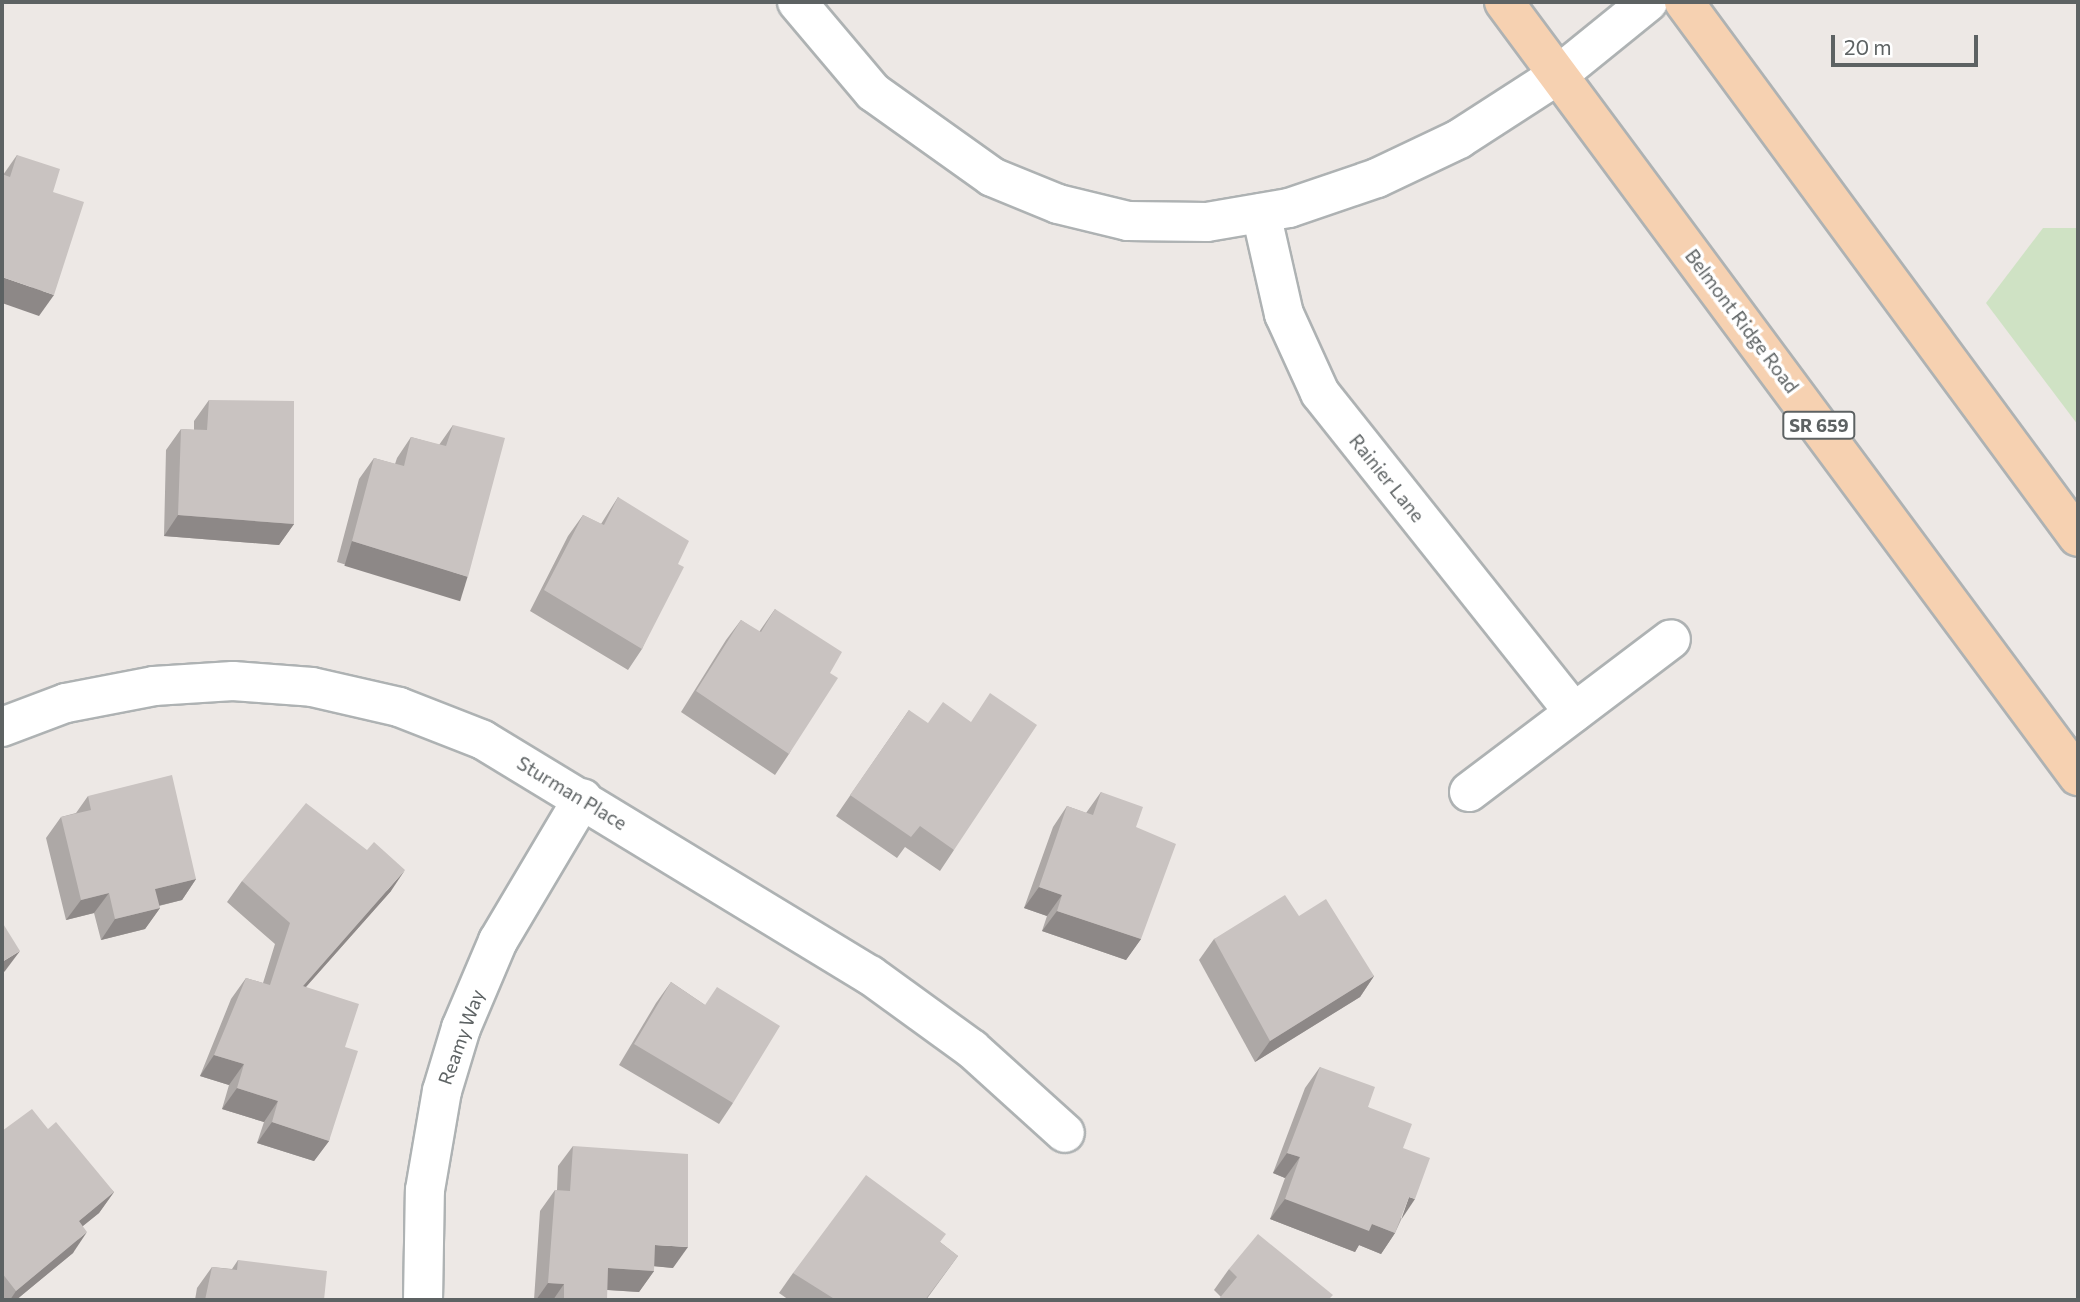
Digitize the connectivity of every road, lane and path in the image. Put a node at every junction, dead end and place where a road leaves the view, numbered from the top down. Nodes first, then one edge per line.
1 (797, 2) edge
2 (1504, 2) edge
3 (1648, 2) edge
4 (1684, 2) edge
5 (1558, 75) junction
6 (1261, 213) junction
7 (2078, 537) edge
8 (1671, 639) dead end
9 (1574, 712) junction
10 (2, 727) edge
11 (2078, 776) edge
12 (1469, 792) dead end
13 (583, 798) junction
14 (1065, 1133) dead end
15 (423, 1300) edge

1 - 6 street
2 - 5 main road, Belmont Ridge Road / SR 659
3 - 5 street
4 - 7 main road
5 - 6 street
5 - 11 main road, Belmont Ridge Road / SR 659
6 - 9 street, Rainier Lane
8 - 9 street
9 - 12 street
10 - 13 street, Sturman Place
13 - 14 street, Sturman Place
13 - 15 street, Reamy Way

